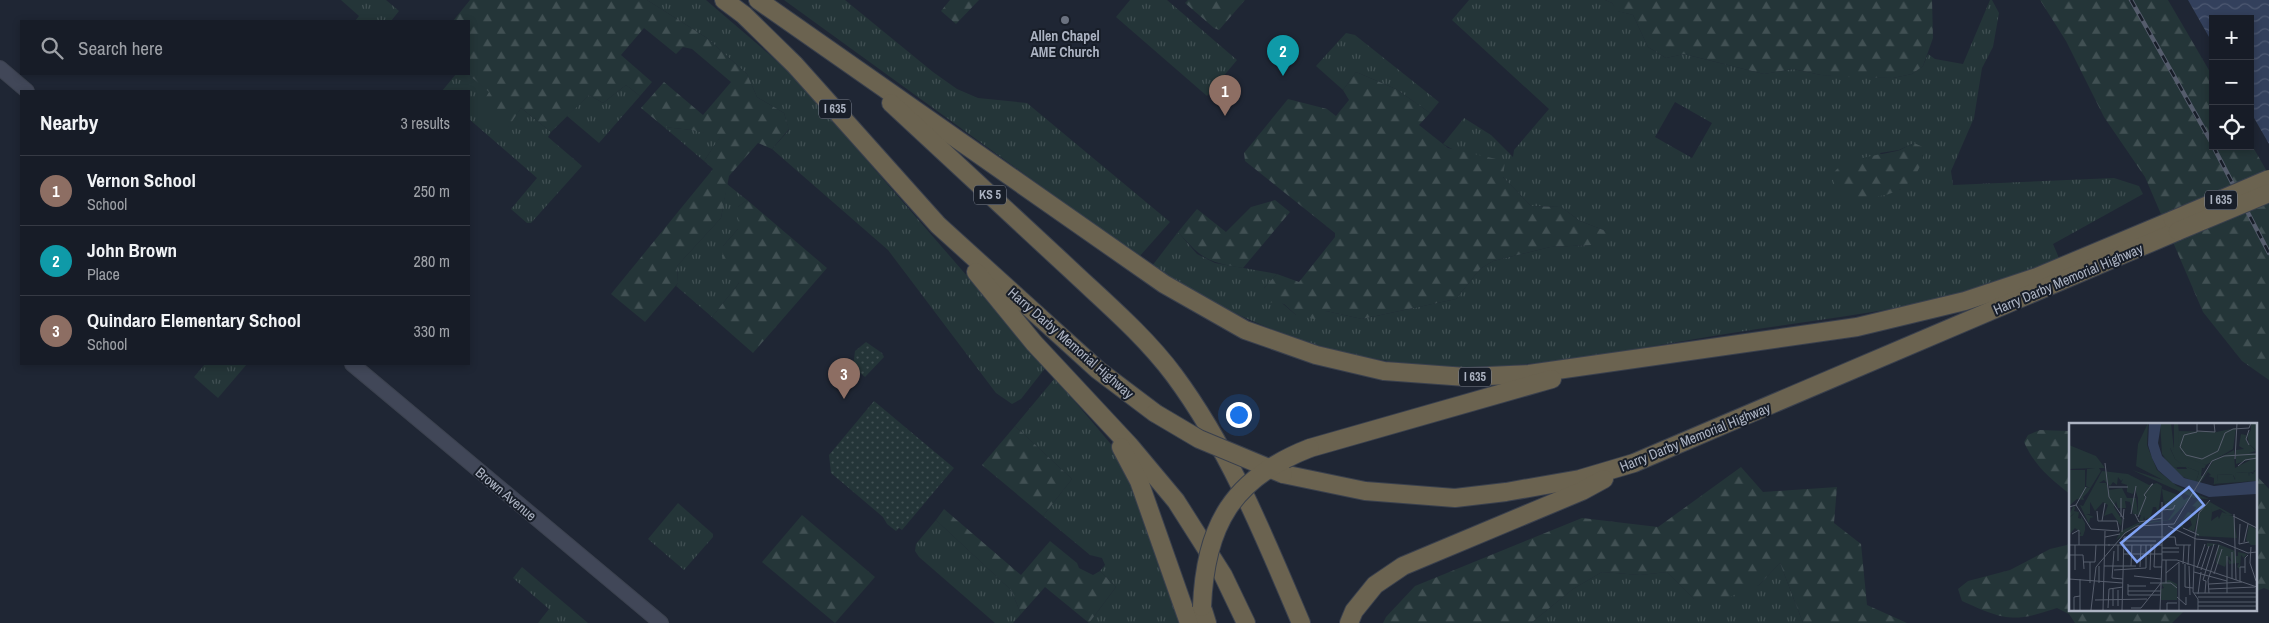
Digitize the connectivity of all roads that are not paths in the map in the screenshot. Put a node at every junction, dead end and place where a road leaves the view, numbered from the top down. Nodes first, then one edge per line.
1 (724, 0) edge
2 (758, 0) edge
3 (845, 60) junction
4 (0, 68) edge
5 (26, 90) edge
6 (2269, 179) edge
7 (2269, 193) edge
8 (938, 225) junction
9 (2175, 226) junction
10 (1608, 362) junction
11 (353, 365) edge
12 (1110, 424) junction
13 (1634, 463) junction
14 (1204, 615) edge
15 (662, 623) edge
16 (1189, 623) edge
17 (1246, 623) edge
18 (1301, 623) edge
19 (1349, 623) edge

1 - 8 highway, Harry Darby Memorial Highway / I 635
2 - 3 highway, Harry Darby Memorial Highway / I 635
3 - 10 highway, Harry Darby Memorial Highway / I 635
3 - 18 highway, KS 5
4 - 5 main road
6 - 9 highway, Harry Darby Memorial Highway / I 635, bridge
7 - 9 highway, Harry Darby Memorial Highway / I 635, bridge
8 - 12 highway
8 - 13 highway, Harry Darby Memorial Highway / I 635, bridge
9 - 10 highway, Harry Darby Memorial Highway / I 635
9 - 13 highway, Harry Darby Memorial Highway / I 635
10 - 14 highway, bridge
11 - 15 main road, Brown Avenue
12 - 16 highway
12 - 17 highway
13 - 19 highway

